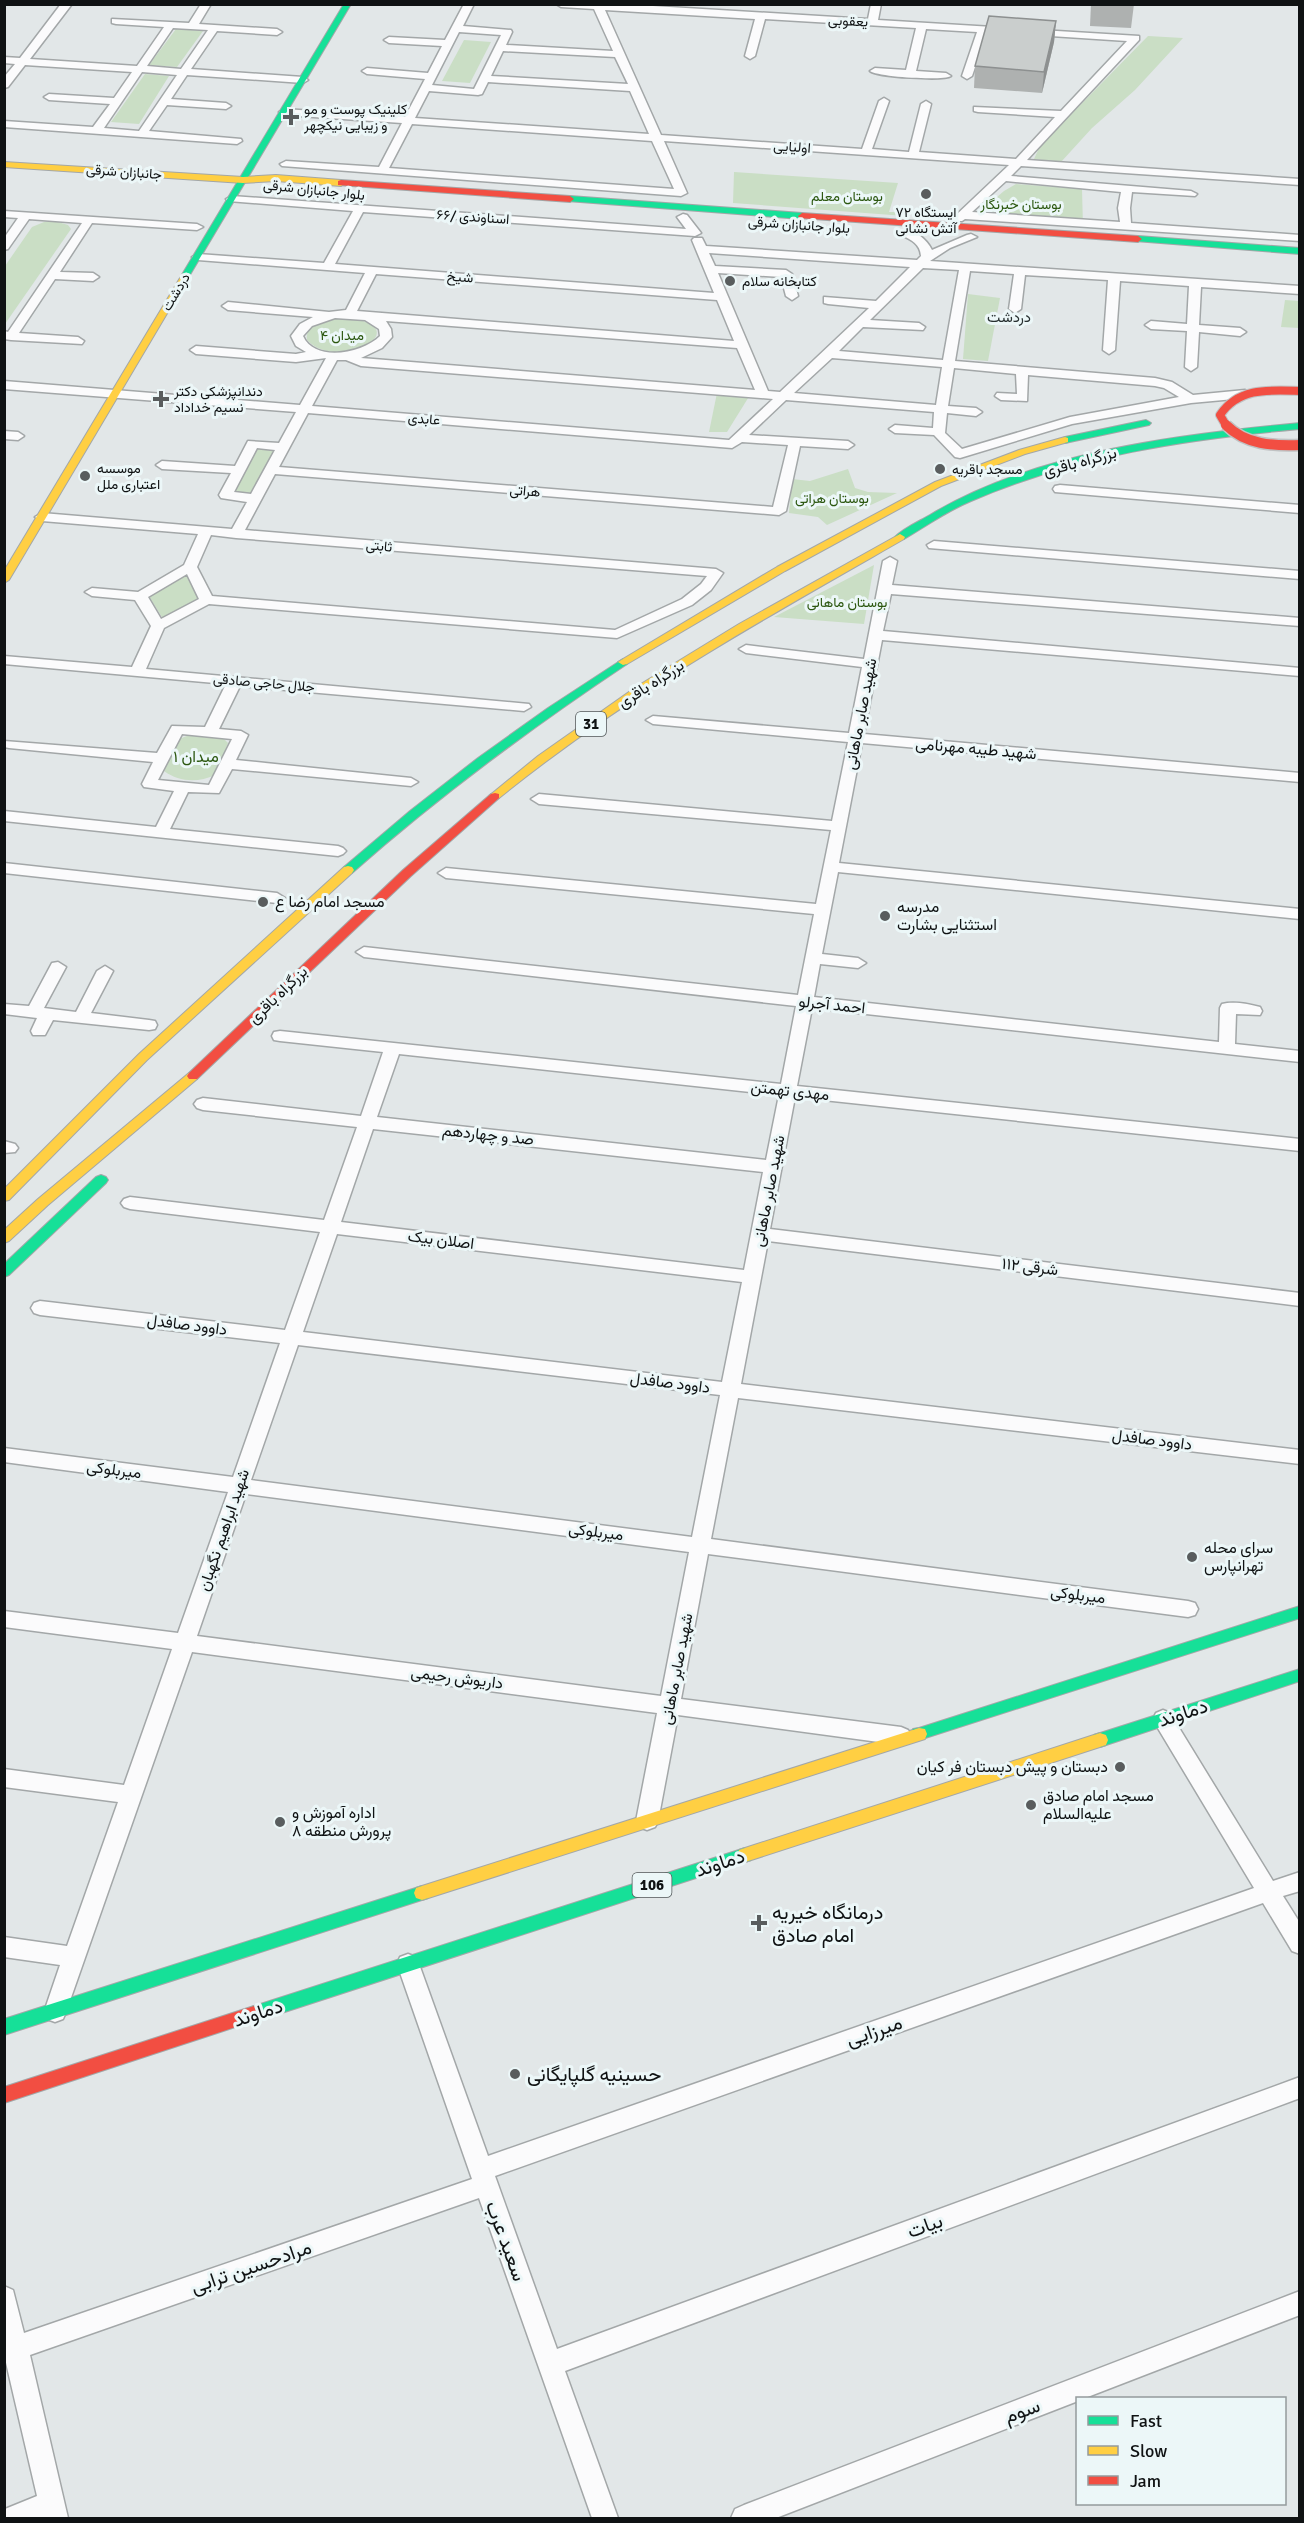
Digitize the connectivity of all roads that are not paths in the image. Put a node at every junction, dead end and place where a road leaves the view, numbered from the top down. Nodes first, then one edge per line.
1 (67, 4) edge
2 (206, 4) edge
3 (348, 4) edge
4 (469, 4) edge
5 (561, 4) edge
6 (876, 4) edge
7 (597, 6) edge
8 (645, 7) edge
9 (761, 16) junction
10 (116, 21) dead end
11 (872, 23) junction
12 (171, 24) junction
13 (192, 26) junction
14 (922, 26) junction
15 (215, 27) junction
16 (456, 29) junction
17 (983, 29) junction
18 (277, 32) dead end
19 (388, 40) dead end
20 (448, 43) junction
21 (499, 48) junction
22 (618, 54) junction
23 (750, 56) dead end
24 (4, 60) edge
25 (23, 61) junction
26 (139, 69) junction
27 (367, 71) dead end
28 (875, 71) dead end
29 (184, 72) junction
30 (910, 74) junction
31 (431, 76) junction
32 (946, 76) dead end
33 (967, 76) dead end
34 (485, 79) junction
35 (303, 80) junction
36 (4, 86) edge
37 (425, 88) junction
38 (633, 88) junction
39 (49, 97) dead end
40 (116, 101) junction
41 (884, 101) dead end
42 (165, 102) junction
43 (926, 104) dead end
44 (226, 106) dead end
45 (978, 109) dead end
46 (284, 112) junction
47 (1063, 114) junction
48 (407, 121) junction
49 (4, 124) edge
50 (96, 131) junction
51 (142, 134) junction
52 (656, 138) junction
53 (237, 141) dead end
54 (866, 152) junction
55 (913, 156) junction
56 (255, 160) junction
57 (1018, 163) junction
58 (4, 164) edge
59 (286, 164) dead end
60 (383, 170) junction
61 (1010, 179) dead end
62 (243, 180) junction
63 (1299, 182) edge
64 (335, 183) junction
65 (1126, 188) junction
66 (1191, 194) dead end
67 (232, 199) junction
68 (360, 208) junction
69 (4, 214) edge
70 (26, 215) junction
71 (962, 215) junction
72 (683, 217) junction
73 (89, 220) junction
74 (950, 226) junction
75 (197, 227) dead end
76 (1126, 227) junction
77 (695, 233) junction
78 (905, 233) junction
79 (971, 237) junction
80 (1299, 238) edge
81 (4, 247) edge
82 (703, 249) junction
83 (1299, 251) edge
84 (198, 256) junction
85 (924, 260) junction
86 (1299, 262) edge
87 (328, 267) junction
88 (965, 267) junction
89 (711, 269) junction
90 (372, 270) junction
91 (1020, 271) junction
92 (52, 275) junction
93 (1114, 277) junction
94 (93, 278) dead end
95 (1196, 283) junction
96 (1299, 290) edge
97 (792, 296) dead end
98 (722, 297) junction
99 (828, 300) dead end
100 (879, 305) junction
101 (228, 306) dead end
102 (1015, 309) dead end
103 (335, 314) junction
104 (350, 314) junction
105 (363, 316) junction
106 (860, 323) junction
107 (1151, 325) dead end
108 (919, 327) dead end
109 (1193, 328) junction
110 (1240, 332) dead end
111 (8, 335) edge
112 (78, 341) dead end
113 (742, 345) junction
114 (196, 350) dead end
115 (1109, 350) dead end
116 (318, 354) junction
117 (829, 354) junction
118 (333, 356) junction
119 (347, 356) junction
120 (949, 365) junction
121 (1191, 367) dead end
122 (1022, 371) junction
123 (4, 385) edge
124 (1278, 390) dead end
125 (1299, 391) edge
126 (762, 393) junction
127 (116, 394) junction
128 (1001, 396) dead end
129 (783, 398) junction
130 (1191, 399) junction
131 (1299, 403) edge
132 (1280, 405) dead end
133 (1261, 406) dead end
134 (303, 409) junction
135 (941, 410) junction
136 (976, 412) dead end
137 (1205, 413) dead end
138 (1156, 421) dead end
139 (1299, 426) edge
140 (895, 429) dead end
141 (939, 432) junction
142 (736, 441) junction
143 (795, 441) junction
144 (848, 445) dead end
145 (1299, 445) edge
146 (283, 447) junction
147 (162, 465) dead end
148 (240, 470) junction
149 (270, 470) junction
150 (1060, 489) dead end
151 (255, 499) junction
152 (1299, 508) edge
153 (42, 518) junction
154 (206, 532) junction
155 (236, 534) junction
156 (934, 544) dead end
157 (890, 561) dead end
158 (190, 567) junction
159 (1299, 575) edge
160 (4, 580) edge
161 (885, 589) junction
162 (92, 592) dead end
163 (140, 596) junction
164 (207, 600) junction
165 (1299, 622) edge
166 (158, 626) junction
167 (876, 635) junction
168 (746, 649) dead end
169 (4, 660) edge
170 (871, 664) junction
171 (137, 672) junction
172 (1299, 672) edge
173 (235, 681) junction
174 (524, 707) dead end
175 (653, 720) dead end
176 (210, 732) junction
177 (856, 738) junction
178 (9, 744) dead end
179 (162, 758) junction
180 (227, 764) junction
181 (1299, 778) edge
182 (411, 782) dead end
183 (183, 787) junction
184 (539, 799) dead end
185 (4, 816) edge
186 (839, 826) junction
187 (161, 832) junction
188 (338, 851) dead end
189 (831, 867) junction
190 (4, 868) edge
191 (446, 873) dead end
192 (277, 898) dead end
193 (823, 910) junction
194 (1299, 914) edge
195 (364, 952) dead end
196 (814, 958) junction
197 (858, 963) dead end
198 (58, 967) dead end
199 (105, 971) dead end
200 (805, 1002) junction
201 (4, 1009) edge
202 (1254, 1011) dead end
203 (41, 1013) junction
204 (81, 1017) junction
205 (149, 1025) dead end
206 (39, 1031) dead end
207 (280, 1036) dead end
208 (393, 1048) junction
209 (1227, 1049) junction
210 (143, 1057) junction
211 (1299, 1057) edge
212 (194, 1075) junction
213 (788, 1090) junction
214 (77, 1104) dead end
215 (203, 1104) dead end
216 (367, 1122) junction
217 (145, 1136) dead end
218 (1299, 1145) edge
219 (114, 1167) dead end
220 (774, 1167) junction
221 (4, 1197) edge
222 (130, 1203) dead end
223 (330, 1227) junction
224 (760, 1233) junction
225 (4, 1238) edge
226 (4, 1272) edge
227 (752, 1277) junction
228 (1299, 1300) edge
229 (40, 1308) dead end
230 (291, 1337) junction
231 (730, 1390) junction
232 (4, 1455) edge
233 (1299, 1458) edge
234 (239, 1486) junction
235 (700, 1546) junction
236 (1188, 1609) dead end
237 (1299, 1612) edge
238 (4, 1619) edge
239 (184, 1642) junction
240 (1299, 1675) edge
241 (670, 1706) junction
242 (1163, 1719) junction
243 (910, 1737) junction
244 (4, 1778) edge
245 (130, 1795) junction
246 (647, 1821) junction
247 (1299, 1881) edge
248 (1268, 1892) junction
249 (1299, 1944) edge
250 (4, 1947) edge
251 (74, 1957) junction
252 (408, 1964) junction
253 (55, 2012) junction
254 (4, 2027) edge
255 (1299, 2087) edge
256 (4, 2095) edge
257 (484, 2178) junction
258 (5, 2302) edge
259 (1299, 2303) edge
260 (16, 2348) junction
261 (550, 2364) junction
262 (53, 2511) edge
263 (14, 2518) edge
264 (605, 2518) edge
265 (744, 2518) edge

1 - 25 street
2 - 13 street
3 - 35 main road, دردشت
4 - 16 street
5 - 7 street, یعقوبی
6 - 11 street
7 - 8 street, یعقوبی
7 - 22 street
8 - 9 street, یعقوبی
9 - 11 street, یعقوبی
9 - 23 street
10 - 12 street
11 - 14 street, یعقوبی
12 - 13 street
12 - 26 street
13 - 15 street
14 - 17 street, یعقوبی
14 - 30 street
15 - 18 street
15 - 29 street
16 - 20 street
16 - 21 street
17 - 33 street
17 - 47 street, یعقوبی
19 - 20 street
20 - 31 street
21 - 22 street
21 - 34 street
22 - 38 street
24 - 25 street
25 - 26 street
25 - 36 street
26 - 29 street
26 - 40 street
27 - 31 street
28 - 30 street
29 - 35 street
29 - 42 street
30 - 32 street
31 - 37 street
34 - 37 street
34 - 38 street
35 - 46 main road, دردشت
37 - 48 street
38 - 52 street
39 - 40 street
40 - 50 street
41 - 54 street
42 - 44 street
42 - 51 street
43 - 55 street
45 - 47 street
46 - 48 street, اولیایی
46 - 56 main road, دردشت
47 - 57 street
48 - 52 street, اولیایی
48 - 60 street
49 - 50 street
50 - 51 street
51 - 53 street
52 - 54 street, اولیایی
52 - 60 street
54 - 55 street, اولیایی
55 - 57 street, اولیایی
56 - 62 main road, دردشت
56 - 64 main road
57 - 63 street, اولیایی
57 - 71 street
58 - 62 main road, جانبازان شرقی
59 - 60 street
61 - 65 street
62 - 64 main road, بلوار جانبازان شرقی
62 - 67 main road, دردشت
62 - 72 main road, بلوار جانبازان شرقی
64 - 74 main road, بلوار جانبازان شرقی
65 - 66 street
65 - 76 street
67 - 68 street, اسناوندی /۶۶
67 - 84 main road, دردشت
68 - 77 street, اسناوندی /۶۶
68 - 87 street
69 - 70 street
70 - 73 street
70 - 81 street
71 - 74 street
71 - 76 street
72 - 77 street
72 - 78 main road, بلوار جانبازان شرقی
73 - 75 street
73 - 92 street
74 - 83 main road, بلوار جانبازان شرقی
76 - 80 street
77 - 82 street
78 - 79 main road, بلوار جانبازان شرقی
78 - 85 street
79 - 85 street
79 - 86 main road, بلوار جانبازان شرقی
82 - 85 street
82 - 89 street
84 - 87 street, شیخ
84 - 127 main road, دردشت
85 - 88 street
85 - 100 street
87 - 90 street, شیخ
88 - 91 street
88 - 120 street
89 - 97 street
89 - 98 street
90 - 98 street, شیخ
90 - 104 street
91 - 93 street
91 - 102 street
92 - 94 street
92 - 111 street
93 - 95 street
93 - 115 street
95 - 96 street
95 - 109 street
98 - 113 street
99 - 100 street
100 - 106 street
101 - 103 street
103 - 104 street
103 - 116 street
104 - 105 street
105 - 113 street
105 - 119 street
106 - 108 street
106 - 117 street
107 - 109 street
109 - 110 street
109 - 121 street
111 - 112 street
113 - 126 street
114 - 116 street
116 - 118 street
117 - 120 street
117 - 129 street
118 - 119 street
118 - 134 street
119 - 126 street
120 - 122 street
120 - 135 street
122 - 128 street
122 - 130 street
123 - 127 street, عابدی
124 - 130 street
125 - 145 main road, bridge
126 - 129 street
127 - 134 street, عابدی
127 - 153 main road, دردشت
129 - 135 street
129 - 142 street
130 - 141 street
131 - 132 main road
133 - 137 main road
134 - 142 street, عابدی
134 - 146 street
135 - 136 street
135 - 141 street
138 - 210 main road, بزرگراه باقری / 31
139 - 212 main road, بزرگراه باقری / 31
140 - 141 street
142 - 143 street, عابدی
143 - 144 street, عابدی
143 - 149 street, هراتی
146 - 148 street
146 - 149 street
147 - 148 street
148 - 151 street
149 - 151 street
150 - 152 street
151 - 155 street
153 - 154 street, ثابتی
153 - 160 main road, دردشت
154 - 155 street, ثابتی
154 - 158 street
155 - 164 street, ثابتی
156 - 159 street
157 - 161 street, شهید صابر ماهانی
158 - 163 street
158 - 164 street
161 - 165 street
161 - 167 street, شهید صابر ماهانی
162 - 163 street
163 - 166 street
164 - 166 street
166 - 171 street
167 - 170 street, شهید صابر ماهانی
167 - 172 street
168 - 170 street
169 - 171 street, جلال حاجی صادقی
170 - 177 street, شهید صابر ماهانی
171 - 173 street, جلال حاجی صادقی
173 - 174 street, جلال حاجی صادقی
173 - 176 street
175 - 177 street, شهید طیبه مهرنامی
176 - 179 street
176 - 180 street
177 - 181 street, شهید طیبه مهرنامی
177 - 186 street, شهید صابر ماهانی
178 - 179 street
179 - 183 street
180 - 182 street
180 - 183 street
183 - 187 street
184 - 186 street
185 - 187 street
186 - 189 street, شهید صابر ماهانی
187 - 188 street
189 - 193 street, شهید صابر ماهانی
189 - 194 street
190 - 192 street
191 - 193 street
193 - 196 street, شهید صابر ماهانی
195 - 200 street, احمد آجرلو
196 - 197 street
196 - 200 street, شهید صابر ماهانی
198 - 203 street
199 - 204 street
200 - 209 street, احمد آجرلو
200 - 213 street, شهید صابر ماهانی
201 - 203 street
202 - 209 street
203 - 204 street
203 - 206 street
204 - 205 street
207 - 208 street, مهدی تهمتن
208 - 213 street, مهدی تهمتن
208 - 216 street, شهید ابراهیم نگهبان
209 - 211 street, احمد آجرلو
210 - 214 main road
210 - 221 main road, بزرگراه باقری / 31
212 - 217 main road
212 - 225 main road, بزرگراه باقری / 31
213 - 218 street, مهدی تهمتن
213 - 220 street, شهید صابر ماهانی
215 - 216 street, صد و چهاردهم
216 - 220 street, صد و چهاردهم
216 - 223 street, شهید ابراهیم نگهبان
219 - 226 main road
220 - 224 street, شهید صابر ماهانی
222 - 223 street, اصلان بیک
223 - 227 street, اصلان بیک
223 - 230 street, شهید ابراهیم نگهبان
224 - 227 street, شهید صابر ماهانی
224 - 228 street, ۱۱۲ شرقی
227 - 231 street, شهید صابر ماهانی
229 - 230 street, داوود صافدل
230 - 231 street, داوود صافدل
230 - 234 street, شهید ابراهیم نگهبان
231 - 233 street, داوود صافدل
231 - 235 street, شهید صابر ماهانی
232 - 234 street, میربلوکی
234 - 235 street, میربلوکی
234 - 239 street, شهید ابراهیم نگهبان
235 - 236 street, میربلوکی
235 - 241 street, شهید صابر ماهانی
237 - 243 main road
238 - 239 street, داریوش رحیمی
239 - 241 street, داریوش رحیمی
239 - 245 street, شهید ابراهیم نگهبان
240 - 242 main road, دماوند / 106
241 - 243 street, داریوش رحیمی
241 - 246 street, شهید صابر ماهانی
242 - 248 street
242 - 252 main road, دماوند / 106
243 - 246 main road
244 - 245 street
245 - 251 street, شهید ابراهیم نگهبان
246 - 253 main road
247 - 248 street, میرزایی
248 - 249 street
248 - 257 street, میرزایی
250 - 251 street
251 - 253 street, شهید ابراهیم نگهبان
252 - 256 main road, دماوند / 106
252 - 257 street, سعید عرب
253 - 254 main road
255 - 261 street, بیات
257 - 260 street, مرادحسین ترابی
257 - 261 street, سعید عرب
258 - 260 street
259 - 265 street, سوم
260 - 262 street
261 - 264 street, سعید عرب
262 - 263 street

